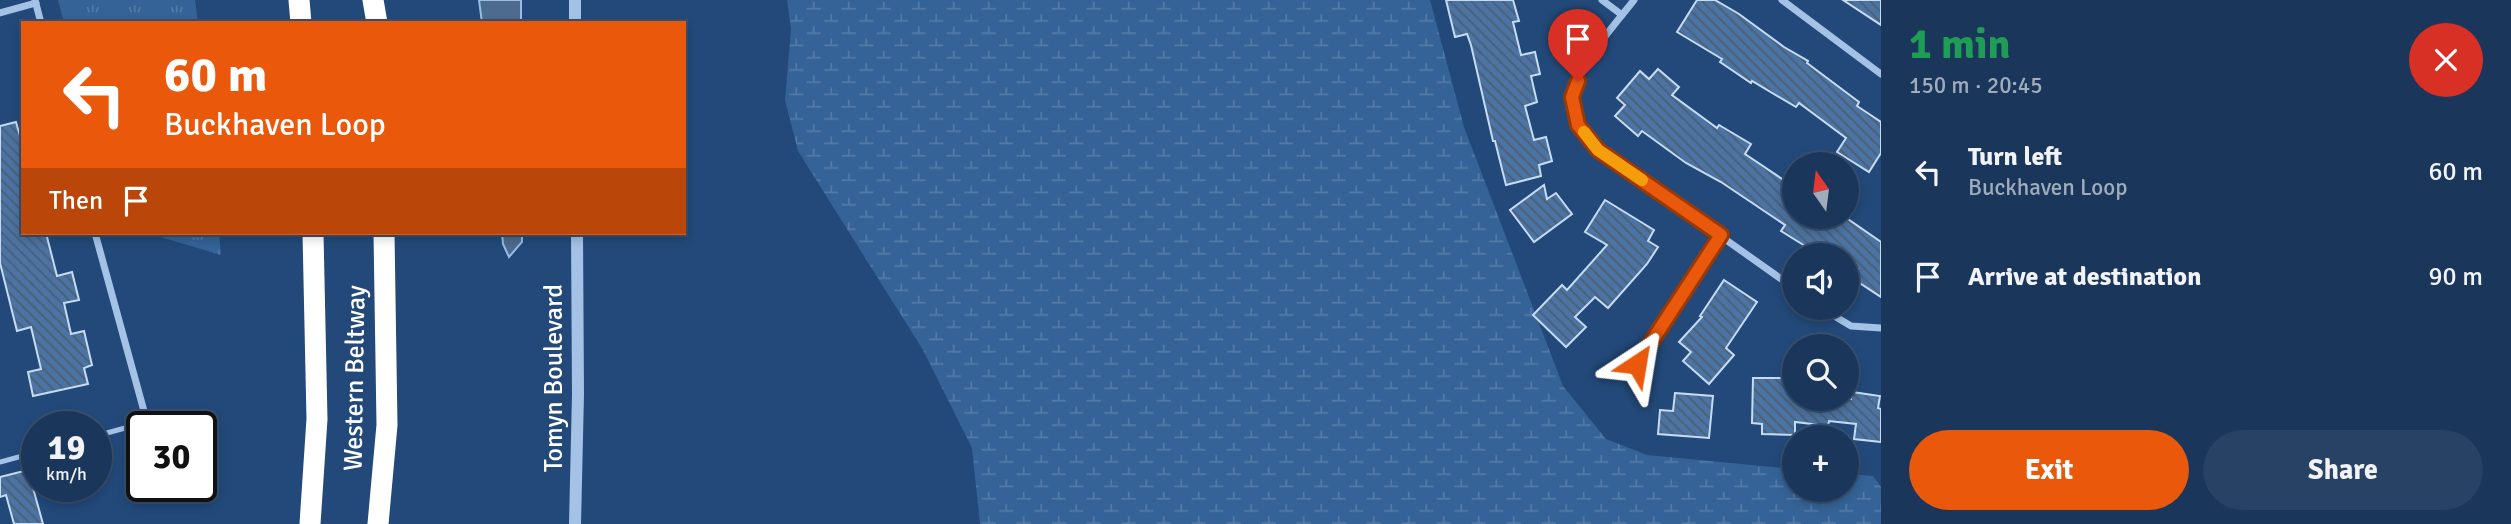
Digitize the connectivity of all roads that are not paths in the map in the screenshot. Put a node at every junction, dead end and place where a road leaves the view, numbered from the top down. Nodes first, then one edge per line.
1 (299, 0) edge
2 (374, 0) edge
3 (575, 0) edge
4 (1602, 0) edge
5 (1633, 0) edge
6 (1782, 0) edge
7 (35, 2) edge
8 (0, 13) edge
9 (1622, 15) junction
10 (40, 21) edge
11 (301, 21) edge
12 (377, 21) edge
13 (575, 21) edge
14 (1881, 75) edge
15 (96, 235) edge
16 (313, 235) edge
17 (384, 235) edge
18 (577, 235) edge
19 (1721, 235) junction
20 (1782, 279) edge
21 (1841, 320) edge
22 (1881, 328) edge
23 (1637, 364) dead end
24 (144, 411) edge
25 (21, 456) edge
26 (0, 462) edge
27 (310, 524) edge
28 (378, 524) edge
29 (575, 524) edge

1 - 11 highway
2 - 12 highway
3 - 13 street
4 - 9 street
5 - 9 street
6 - 14 street
7 - 8 street
7 - 10 street
9 - 19 street
15 - 24 street
16 - 27 highway, Western Beltway
17 - 28 highway, Western Beltway
18 - 29 street, Tomyn Boulevard
19 - 20 street
19 - 23 street
21 - 22 street
25 - 26 lane

